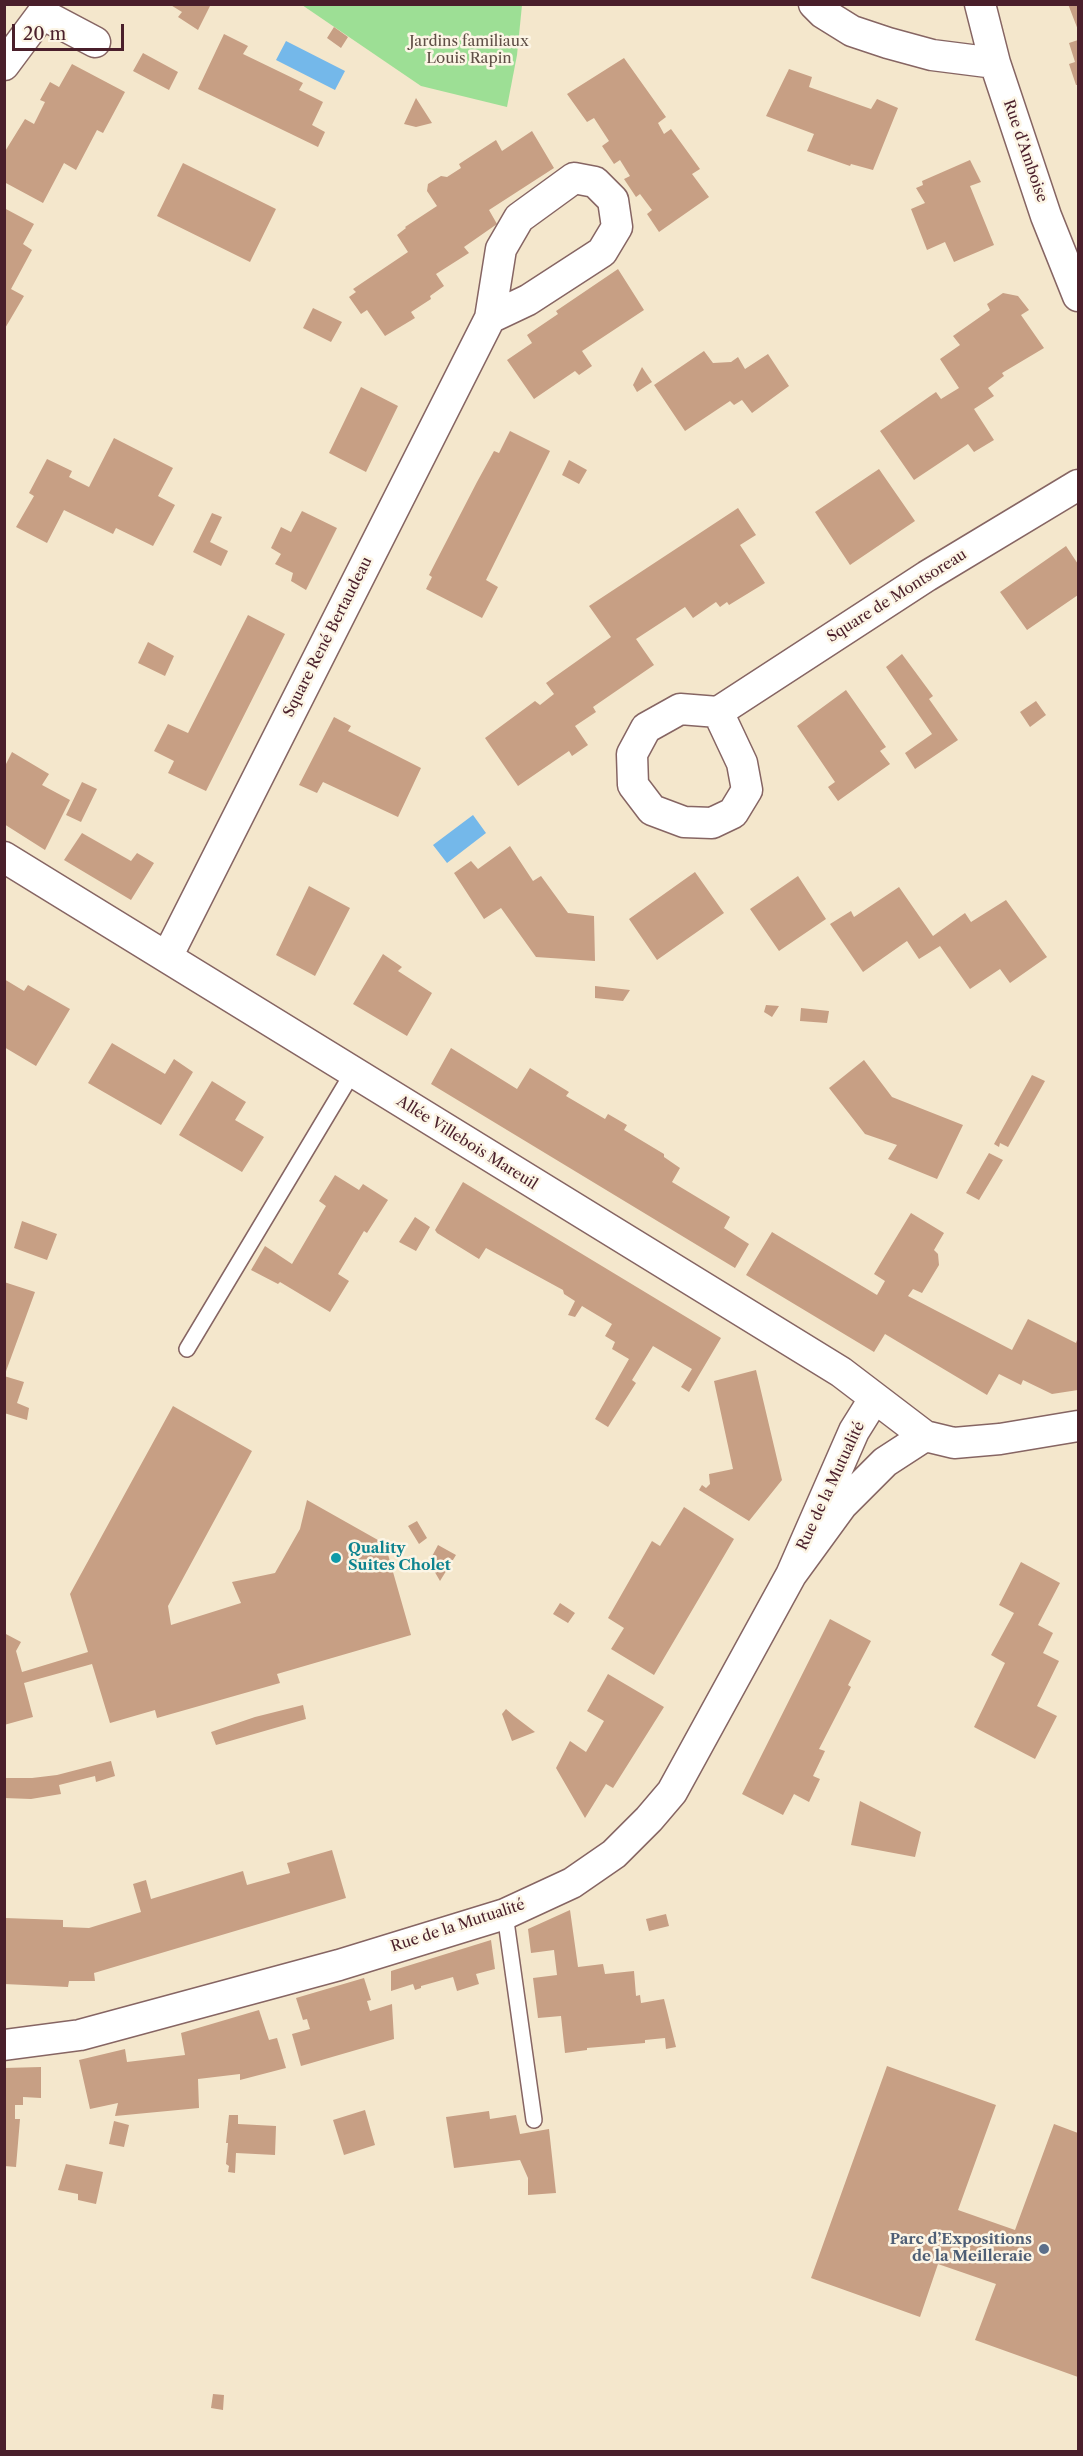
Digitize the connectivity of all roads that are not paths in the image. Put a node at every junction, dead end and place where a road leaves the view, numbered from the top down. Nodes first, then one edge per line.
1 (814, 4) edge
2 (980, 4) edge
3 (95, 42) dead end
4 (995, 63) junction
5 (4, 65) edge
6 (1078, 296) edge
7 (490, 318) junction
8 (1078, 485) edge
9 (718, 712) dead end
10 (4, 857) edge
11 (167, 957) junction
12 (353, 1072) junction
13 (187, 1348) dead end
14 (874, 1399) junction
15 (1078, 1425) edge
16 (925, 1436) junction
17 (791, 1575) junction
18 (505, 1914) junction
19 (4, 2045) edge
20 (534, 2120) dead end

1 - 4 street
2 - 4 street, Rue d’Amboise
3 - 5 street
4 - 6 street, Rue d’Amboise
7 - 7 street, Square René Bertaudeau
7 - 11 street, Square René Bertaudeau
8 - 9 street, Square de Montsoreau
10 - 11 street, Allée Villebois Mareuil
11 - 12 street, Allée Villebois Mareuil
12 - 13 lane
12 - 14 street, Allée Villebois Mareuil
14 - 16 street, Allée Villebois Mareuil
14 - 17 street, Rue de la Mutualité
15 - 16 street
16 - 17 street, Rue de la Mutualité
17 - 18 street, Rue de la Mutualité
18 - 19 street, Rue de la Mutualité
18 - 20 lane

